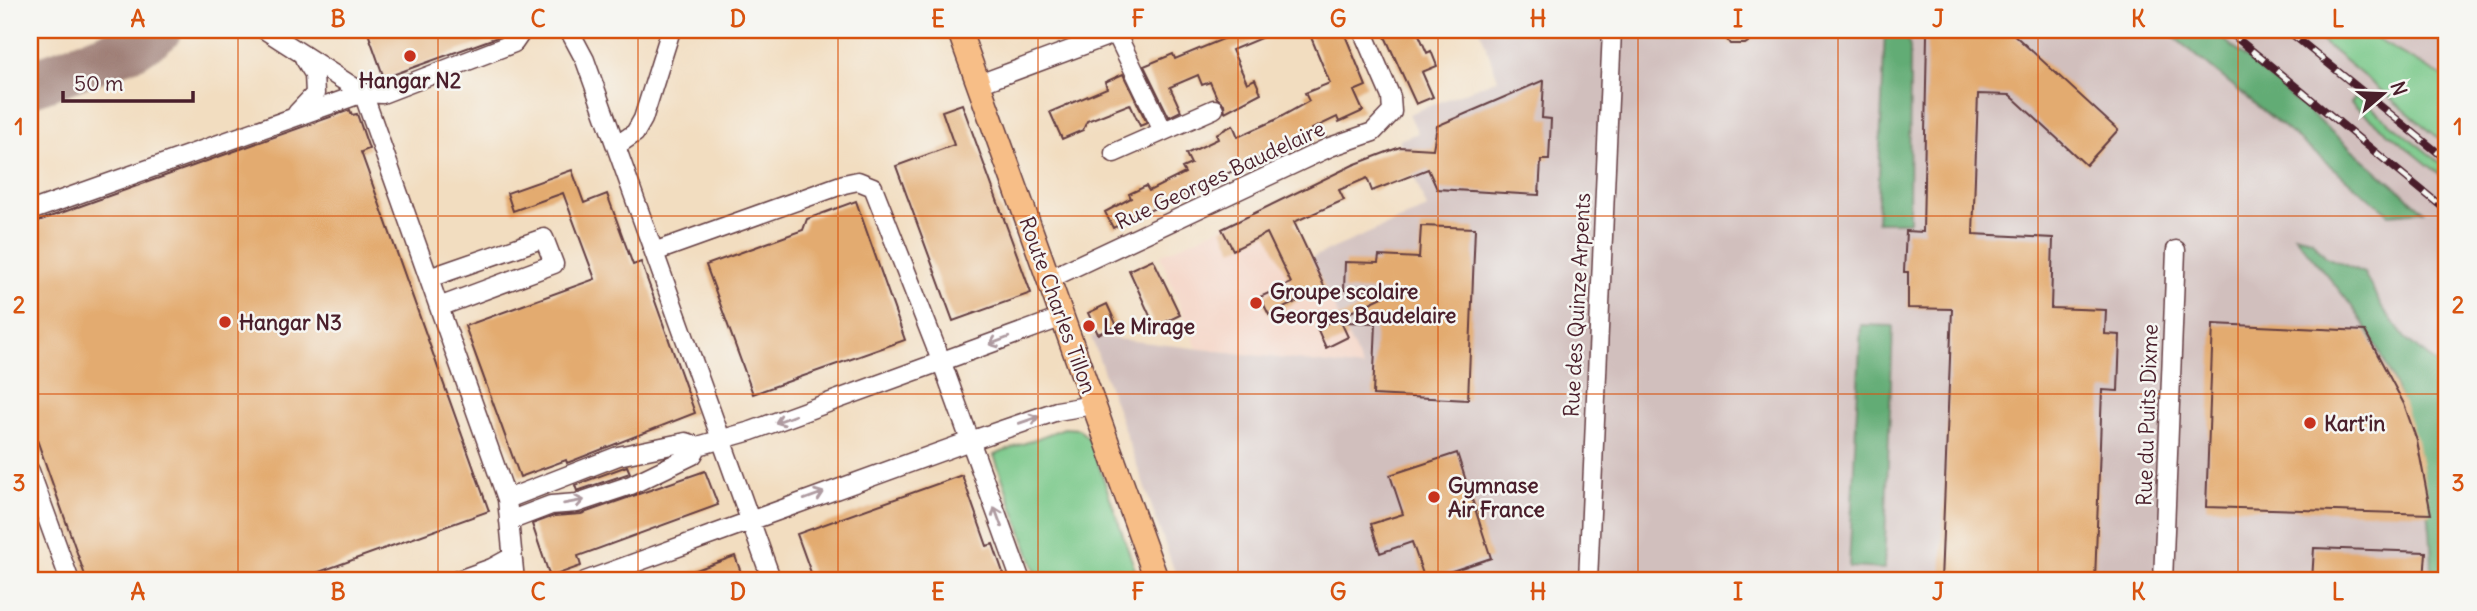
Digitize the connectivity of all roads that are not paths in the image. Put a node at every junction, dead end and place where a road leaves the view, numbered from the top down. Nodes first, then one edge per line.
1 (265, 30) edge
2 (523, 30) edge
3 (569, 30) edge
4 (671, 30) edge
5 (958, 30) edge
6 (1362, 30) edge
7 (1612, 30) edge
8 (1120, 31) edge
9 (300, 52) junction
10 (979, 84) junction
11 (363, 93) junction
12 (1214, 109) dead end
13 (291, 117) junction
14 (1163, 131) junction
15 (616, 146) junction
16 (1114, 153) dead end
17 (30, 211) edge
18 (2176, 250) dead end
19 (654, 252) junction
20 (429, 278) junction
21 (1049, 279) junction
22 (439, 307) junction
23 (1063, 317) junction
24 (942, 363) junction
25 (1093, 405) junction
26 (720, 438) junction
27 (970, 440) junction
28 (698, 446) junction
29 (30, 471) edge
30 (507, 499) junction
31 (750, 520) junction
32 (509, 521) junction
33 (512, 557) junction
34 (70, 581) edge
35 (456, 581) edge
36 (515, 581) edge
37 (585, 581) edge
38 (772, 581) edge
39 (1021, 581) edge
40 (1157, 581) edge
41 (1588, 581) edge
42 (2163, 581) edge

1 - 9 street
2 - 11 street
3 - 15 street
4 - 15 street
5 - 10 main road, Route Charles Tillon
6 - 21 street, Rue Georges Baudelaire
7 - 41 street, Rue des Quinze Arpents
8 - 10 street
8 - 14 street
9 - 11 street
9 - 13 street
10 - 21 main road, Route Charles Tillon
11 - 13 street
11 - 20 street
12 - 14 street
13 - 17 street
14 - 16 street
15 - 19 street
18 - 42 street, Rue du Puits Dixme
19 - 24 street
19 - 26 street
20 - 22 street
20 - 22 street
21 - 23 main road, Route Charles Tillon
22 - 30 street
23 -> 24 street
23 - 25 main road, Route Charles Tillon
24 -> 26 street
24 - 27 street
27 -> 25 street
25 - 40 main road, Route Charles Tillon
26 - 28 street
26 - 31 street
31 -> 27 street
39 -> 27 street
28 - 30 street
32 -> 28 street
29 - 34 street
30 - 32 street
31 - 37 street
31 - 38 street
32 - 33 street
33 - 35 street
33 - 36 street

